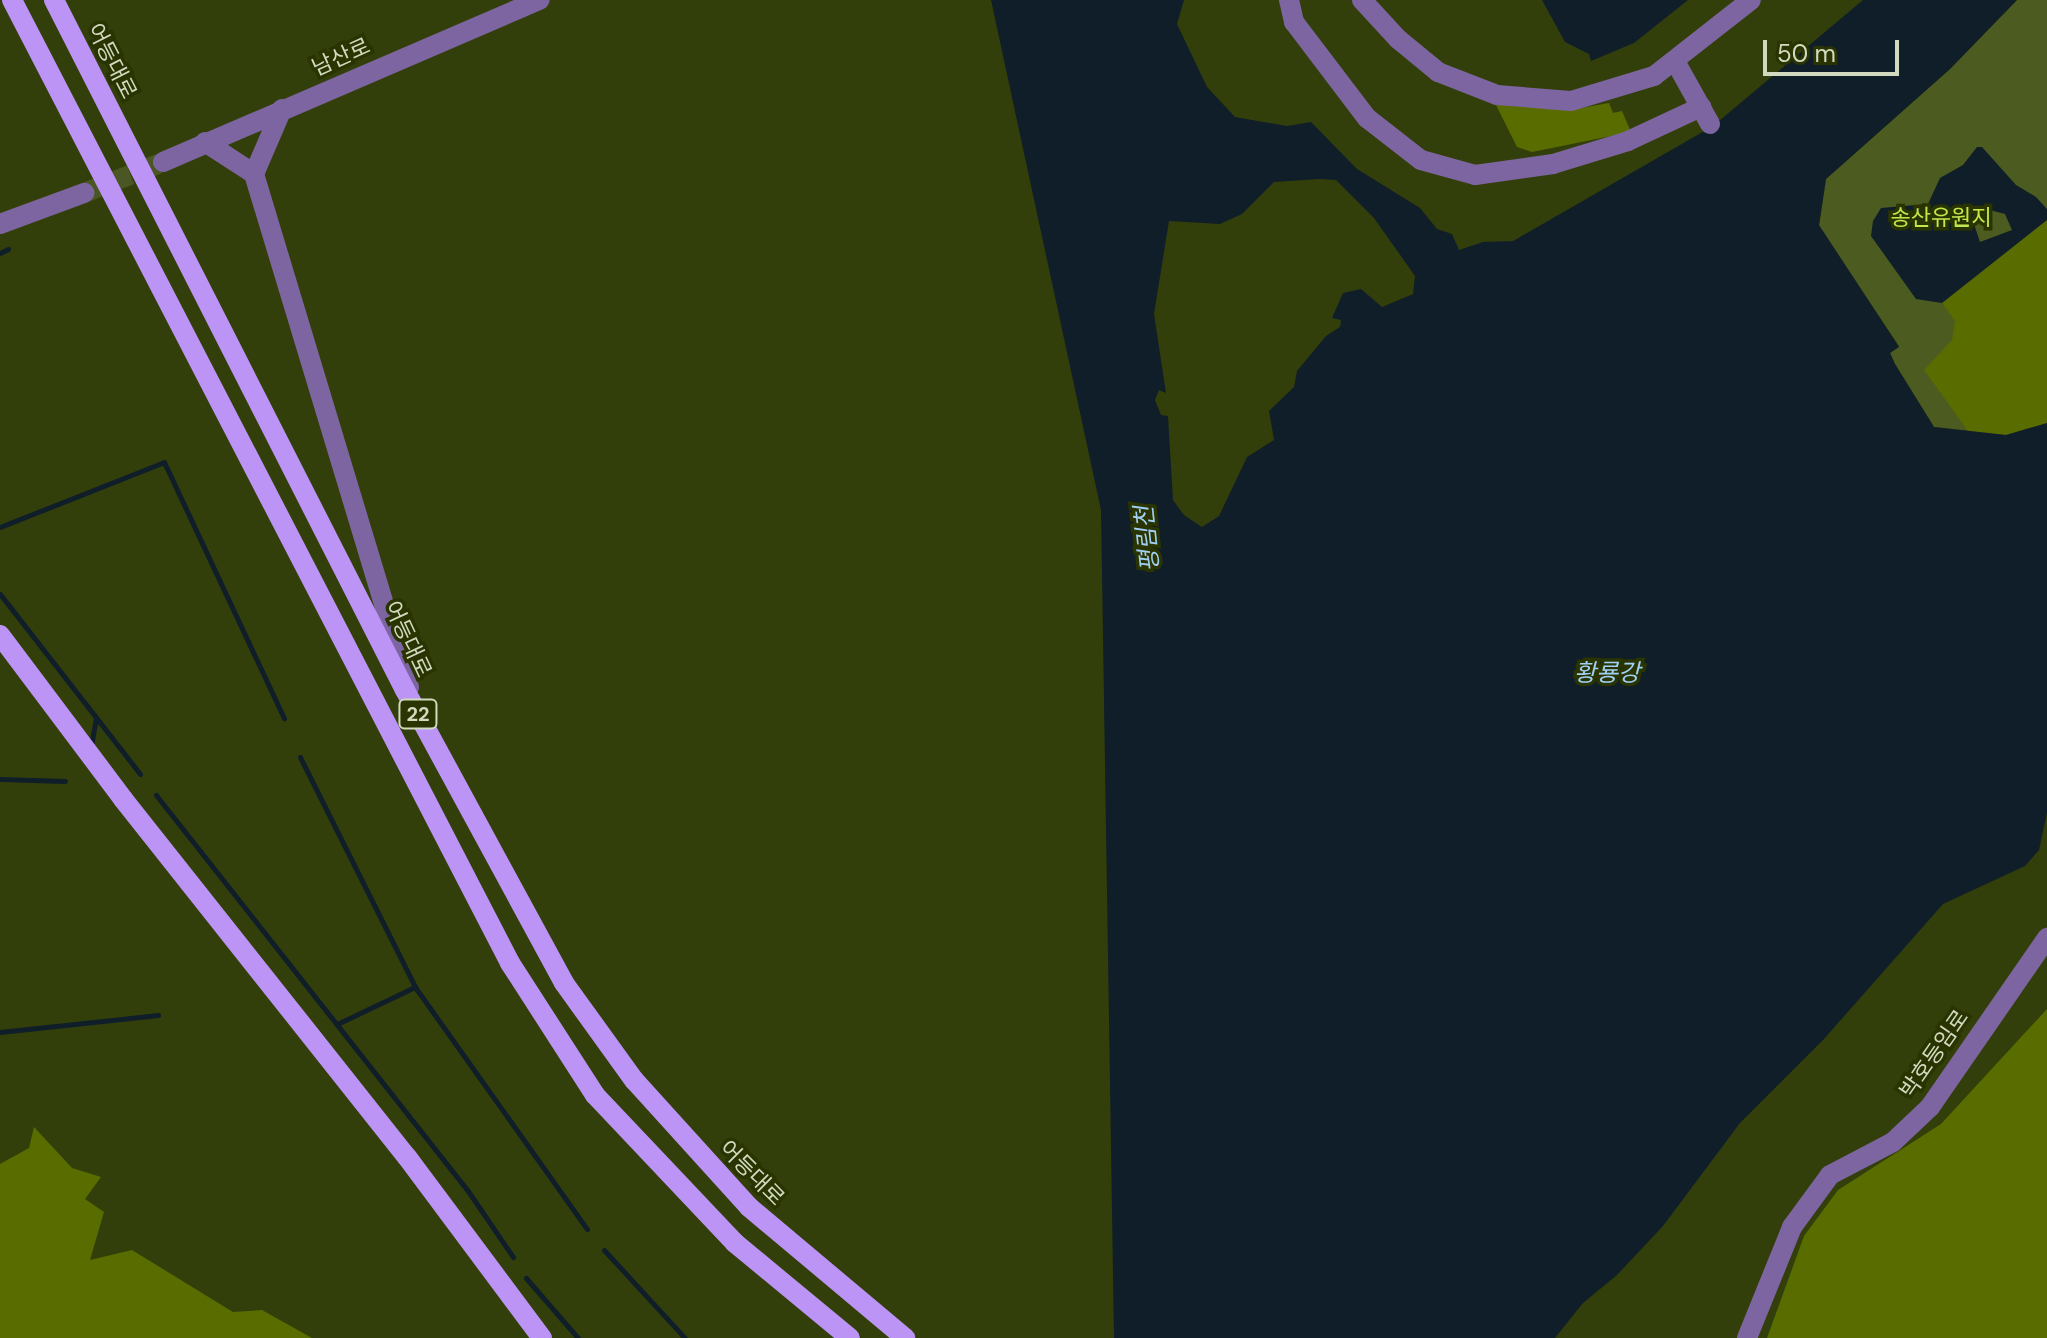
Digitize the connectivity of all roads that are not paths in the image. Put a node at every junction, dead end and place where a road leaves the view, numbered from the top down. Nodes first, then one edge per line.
1 (12, 0) edge
2 (54, 0) edge
3 (540, 0) edge
4 (1289, 0) edge
5 (1362, 0) edge
6 (1751, 0) edge
7 (1675, 61) junction
8 (282, 109) junction
9 (205, 142) junction
10 (163, 162) tunnel mouth
11 (254, 174) junction
12 (84, 193) tunnel mouth
13 (0, 224) edge
14 (0, 635) edge
15 (416, 710) junction
16 (2047, 938) edge
17 (542, 1338) edge
18 (850, 1338) edge
19 (905, 1338) edge
20 (1747, 1338) edge

1 - 18 main road, 22
2 - 15 main road, 어등대로 / 22
3 - 8 street, 남산로
4 - 7 street
5 - 7 street
6 - 7 street
8 - 9 street, 남산로
8 - 11 street
9 - 10 street, 남산로
9 - 11 street
11 - 15 street
12 - 13 street
14 - 17 main road
15 - 19 main road, 어등대로 / 22
16 - 20 street, 박호등임로

